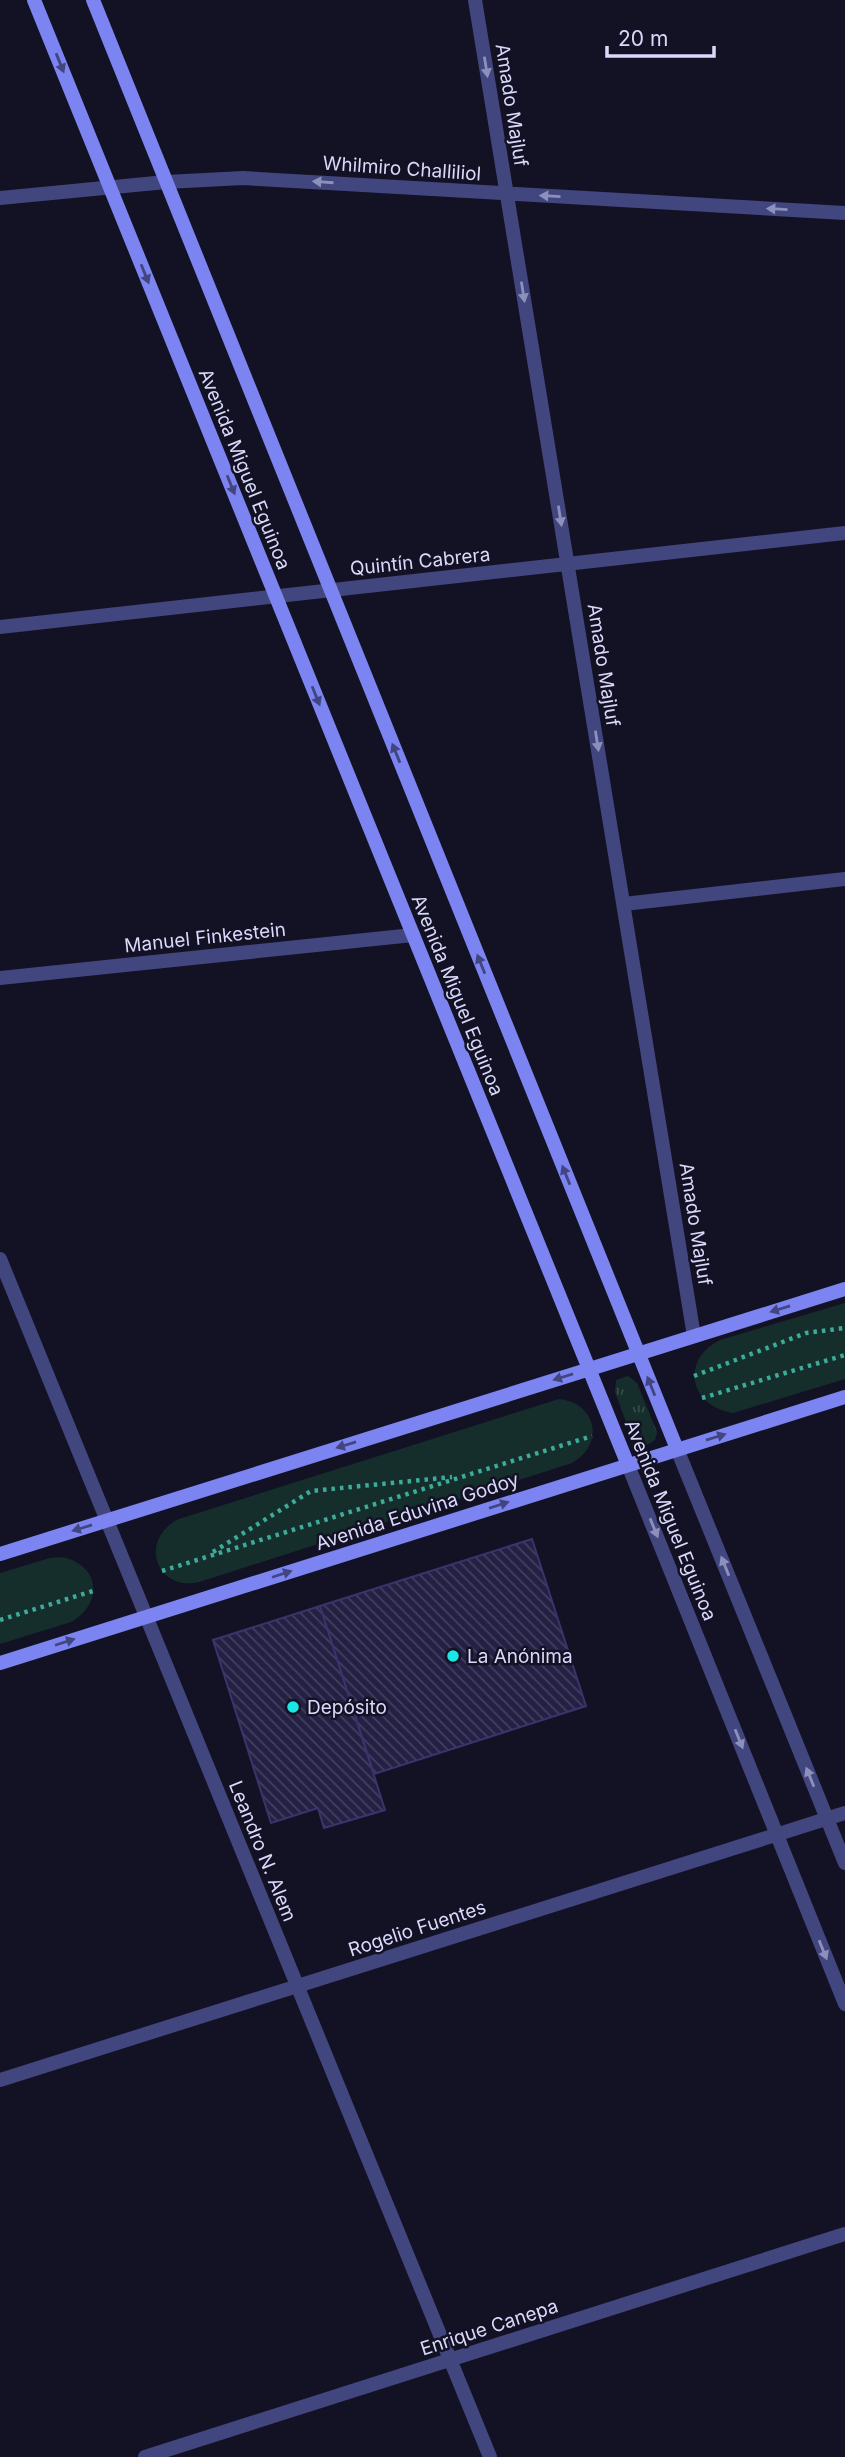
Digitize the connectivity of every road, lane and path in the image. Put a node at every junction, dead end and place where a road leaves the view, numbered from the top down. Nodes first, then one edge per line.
1 (34, 0) edge
2 (93, 0) edge
3 (475, 0) edge
4 (166, 182) junction
5 (110, 187) junction
6 (507, 194) junction
7 (0, 198) edge
8 (845, 213) edge
9 (845, 533) edge
10 (568, 564) junction
11 (331, 590) junction
12 (276, 596) junction
13 (0, 628) edge
14 (845, 879) edge
15 (624, 904) junction
16 (413, 935) junction
17 (0, 978) edge
18 (0, 1259) edge
19 (845, 1289) edge
20 (845, 1328) edge
21 (695, 1336) junction
22 (638, 1353) junction
23 (845, 1355) edge
24 (590, 1369) junction
25 (694, 1376) dead end
26 (845, 1396) edge
27 (702, 1398) dead end
28 (593, 1435) dead end
29 (677, 1449) junction
30 (628, 1465) junction
31 (461, 1476) junction
32 (107, 1521) junction
33 (0, 1554) edge
34 (207, 1556) junction
35 (162, 1571) dead end
36 (93, 1591) dead end
37 (146, 1616) junction
38 (0, 1620) edge
39 (0, 1663) edge
40 (845, 1813) edge
41 (827, 1818) junction
42 (777, 1834) junction
43 (845, 1863) edge
44 (297, 1986) junction
45 (845, 2004) edge
46 (0, 2080) edge
47 (845, 2234) edge
48 (449, 2360) junction
49 (145, 2457) edge
50 (490, 2457) edge

1 -> 5 main road, Avenida Miguel Eguinoa
2 - 4 main road, Avenida Miguel Eguinoa
3 -> 6 street, Amado Majluf
4 - 5 street, Whilmiro Challiliol
6 -> 4 street, Whilmiro Challiliol
4 - 11 main road, Avenida Miguel Eguinoa
5 - 7 street, Whilmiro Challiliol
5 -> 12 main road, Avenida Miguel Eguinoa
8 -> 6 street, Whilmiro Challiliol
6 -> 10 street, Amado Majluf
9 - 10 street, Quintín Cabrera
10 - 11 street, Quintín Cabrera
10 -> 15 street, Amado Majluf
11 - 12 street, Quintín Cabrera
22 -> 11 main road, Avenida Miguel Eguinoa
12 - 13 street, Quintín Cabrera
12 -> 16 main road, Avenida Miguel Eguinoa
14 - 15 street
15 - 21 street, Amado Majluf
16 - 17 street, Manuel Finkestein
16 - 24 main road, Avenida Miguel Eguinoa
18 - 32 street, Leandro N. Alem
19 -> 21 main road
20 - 25 path
21 - 22 main road
22 - 24 main road
29 -> 22 main road, Avenida Miguel Eguinoa
23 - 27 path
24 - 30 main road, Avenida Miguel Eguinoa
24 -> 32 main road
29 -> 26 main road, Avenida Eduvina Godoy
28 - 31 path
29 - 30 main road, Avenida Eduvina Godoy
41 -> 29 street, Avenida Miguel Eguinoa
37 -> 30 main road, Avenida Eduvina Godoy
30 -> 42 street, Avenida Miguel Eguinoa
31 - 34 path
31 - 34 path
32 -> 33 main road
32 - 37 street, Leandro N. Alem
34 - 35 path
36 - 38 path
39 -> 37 main road, Avenida Eduvina Godoy
37 - 44 street, Leandro N. Alem
40 - 41 street, Rogelio Fuentes
41 - 42 street, Rogelio Fuentes
41 - 43 street, Avenida Miguel Eguinoa
42 - 44 street, Rogelio Fuentes
42 -> 45 street, Avenida Miguel Eguinoa
44 - 46 street, Rogelio Fuentes
44 - 48 street, Leandro N. Alem
47 - 48 street, Enrique Canepa
48 - 49 street, Enrique Canepa
48 - 50 street, Leandro N. Alem

